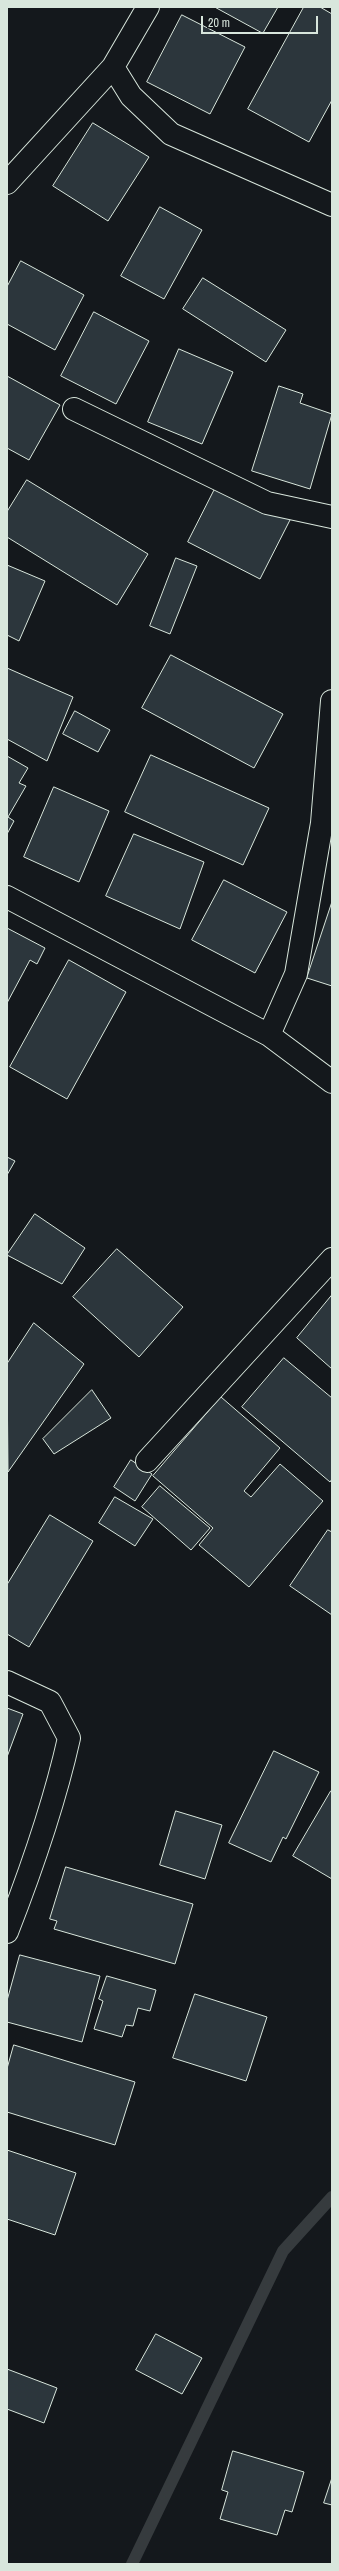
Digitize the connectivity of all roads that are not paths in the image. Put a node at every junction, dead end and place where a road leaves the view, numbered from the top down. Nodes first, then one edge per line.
1 (148, 7) edge
2 (113, 67) junction
3 (7, 183) edge
4 (332, 204) edge
5 (74, 410) dead end
6 (332, 517) edge
7 (332, 701) edge
8 (7, 897) edge
9 (269, 1035) junction
10 (332, 1082) edge
11 (332, 1259) edge
12 (147, 1460) dead end
13 (7, 1682) edge
14 (7, 1932) edge

1 - 2 street
2 - 3 street
2 - 4 street
5 - 6 street
7 - 9 street
8 - 9 street
9 - 10 street
11 - 12 street
13 - 14 street

